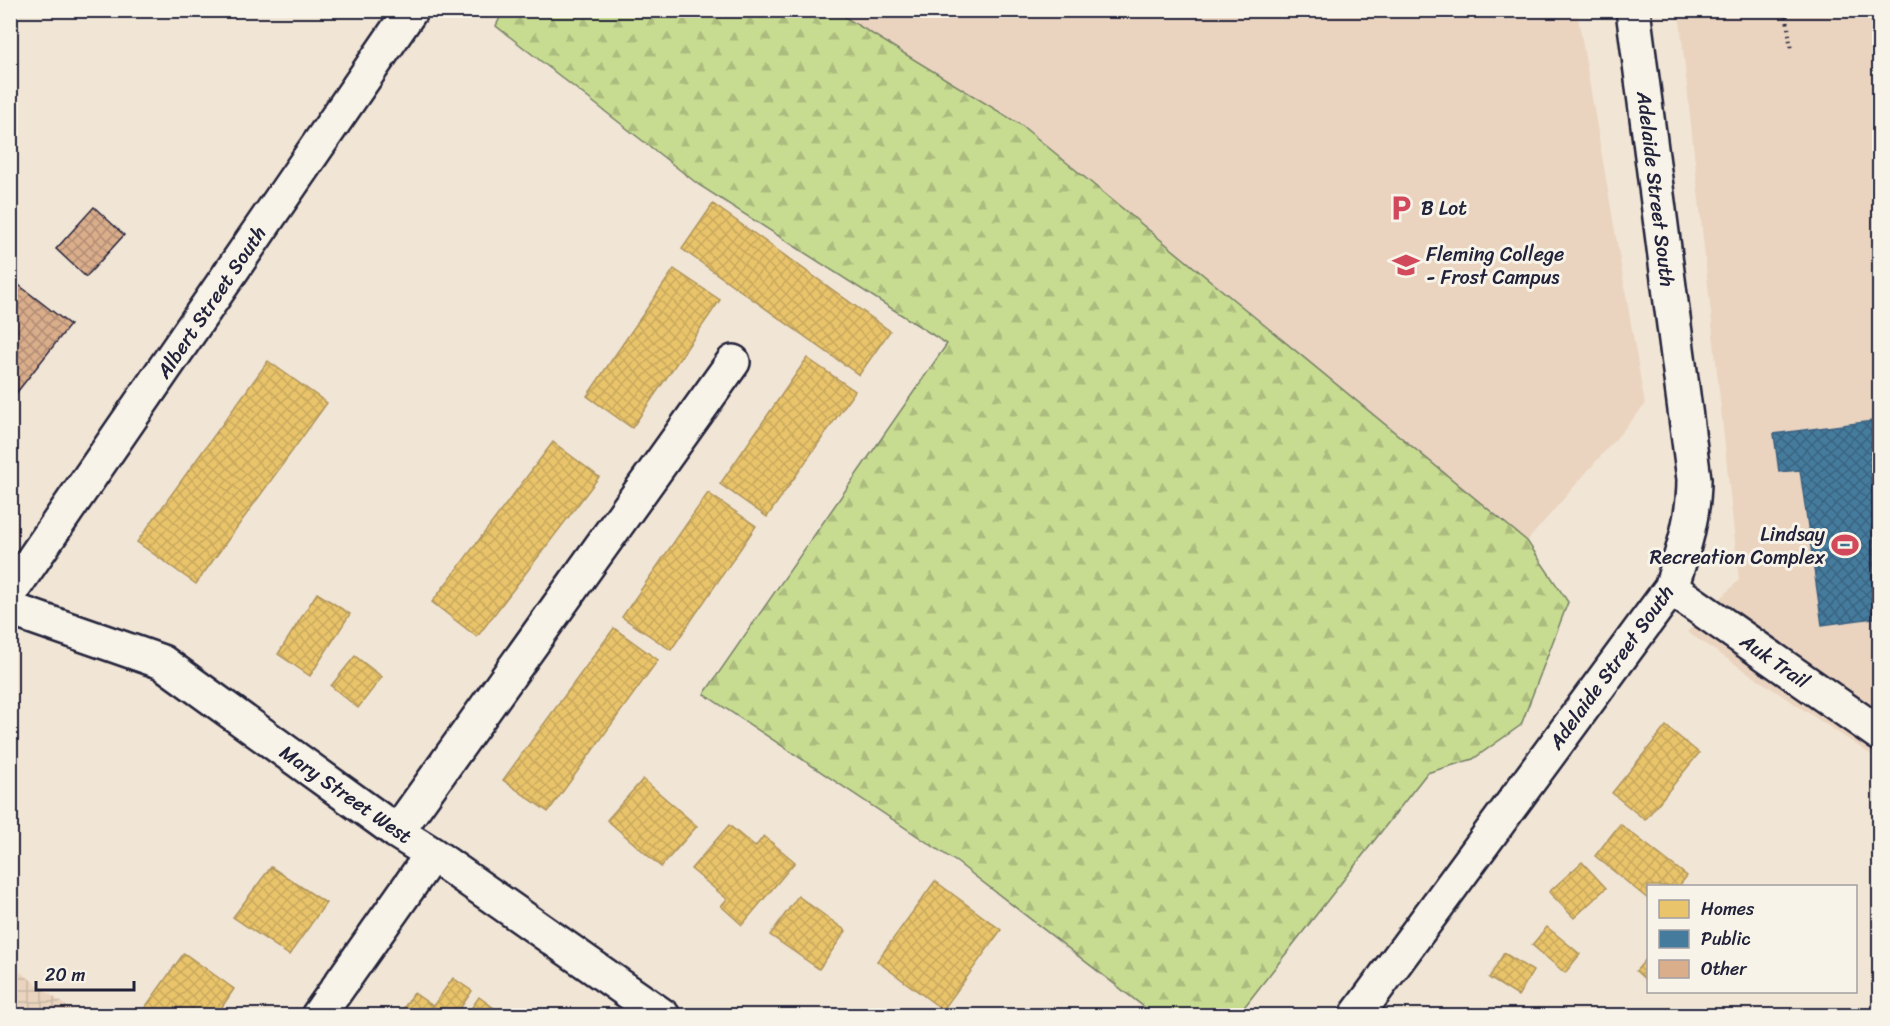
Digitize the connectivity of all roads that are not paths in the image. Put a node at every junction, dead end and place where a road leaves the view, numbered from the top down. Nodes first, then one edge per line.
1 (411, 10) edge
2 (1633, 10) edge
3 (733, 362) dead end
4 (1671, 588) junction
5 (10, 593) edge
6 (10, 609) edge
7 (1880, 734) edge
8 (397, 832) junction
9 (432, 854) junction
10 (318, 1016) edge
11 (663, 1016) edge
12 (1356, 1016) edge

1 - 5 street, Albert Street South
2 - 4 street, Adelaide Street South
3 - 8 street
4 - 7 street, Auk Trail
4 - 12 street, Adelaide Street South
6 - 8 street, Mary Street West
8 - 9 street, Mary Street West
9 - 10 street
9 - 11 street, Mary Street West

